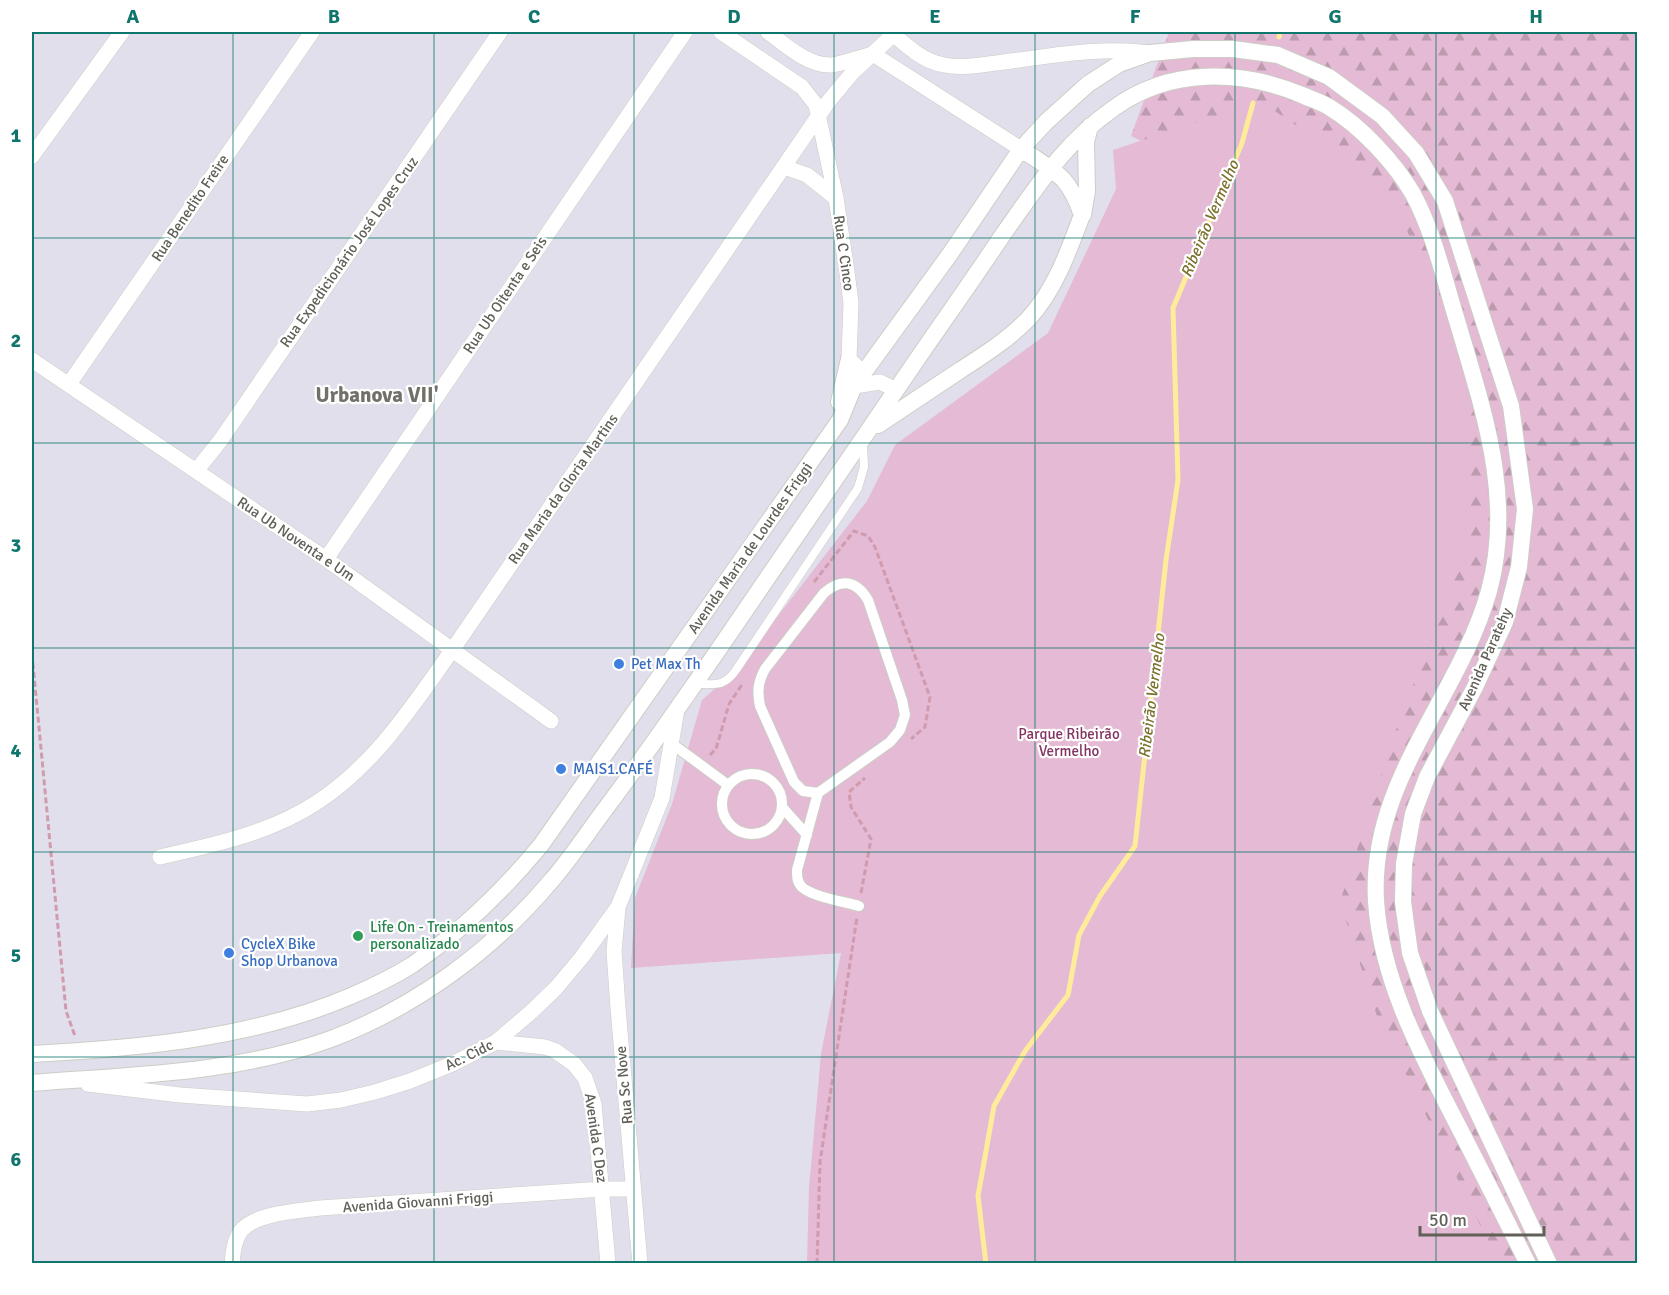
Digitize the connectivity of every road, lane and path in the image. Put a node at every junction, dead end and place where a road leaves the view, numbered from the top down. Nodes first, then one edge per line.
1 (122, 32) edge
2 (312, 32) edge
3 (500, 32) edge
4 (685, 32) edge
5 (721, 32) edge
6 (768, 32) edge
7 (895, 33) edge
8 (1150, 53) junction
9 (873, 54) junction
10 (820, 115) junction
11 (1090, 126) junction
12 (49, 135) junction
13 (32, 140) edge
14 (1021, 149) junction
15 (32, 156) edge
16 (784, 167) junction
17 (1050, 167) junction
18 (836, 198) junction
19 (1082, 215) junction
20 (849, 359) junction
21 (34, 361) edge
22 (69, 384) junction
23 (854, 386) junction
24 (896, 390) junction
25 (840, 420) junction
26 (867, 435) junction
27 (195, 471) junction
28 (326, 559) junction
29 (809, 588) dead end
30 (453, 649) junction
31 (32, 654) edge
32 (747, 677) dead end
33 (695, 684) junction
34 (676, 714) junction
35 (551, 721) dead end
36 (908, 741) dead end
37 (671, 743) junction
38 (699, 765) junction
39 (866, 777) dead end
40 (794, 782) junction
41 (728, 785) junction
42 (779, 790) junction
43 (818, 793) junction
44 (782, 807) junction
45 (807, 835) junction
46 (160, 857) dead end
47 (859, 906) junction
48 (618, 907) junction
49 (496, 1042) junction
50 (81, 1052) junction
51 (32, 1054) edge
52 (64, 1081) junction
53 (32, 1083) edge
54 (603, 1189) junction
55 (633, 1189) junction
56 (232, 1263) edge
57 (608, 1263) edge
58 (640, 1263) edge
59 (817, 1263) edge
60 (1528, 1263) edge
61 (1549, 1263) edge

1 - 12 street
2 - 22 street, Rua Benedito Freire
3 - 27 street, Rua Expedicionário José Lopes Cruz
4 - 28 street, Rua Ub Oitenta e Seis
5 - 10 street
6 - 9 street
7 - 8 street
7 - 9 street, Rua Maria da Gloria Martins
8 - 14 street, Avenida Maria de Lourdes Friggi
8 - 61 street, Avenida Paratehy
9 - 10 street, Rua Maria da Gloria Martins
9 - 14 street
10 - 16 street, Rua Maria da Gloria Martins
10 - 18 street, Rua C Cinco
11 - 17 street
11 - 19 street
11 - 60 street, Avenida Paratehy
12 - 13 street
12 - 15 street
14 - 17 street
14 - 23 street, Avenida Maria de Lourdes Friggi
16 - 18 street
16 - 30 street, Rua Maria da Gloria Martins
17 - 19 street
17 - 24 street
18 - 20 street, Rua C Cinco
19 - 26 street
20 - 23 street, Rua C Cinco
20 - 25 street
21 - 22 street, Rua Ub Noventa e Um
22 - 27 street, Rua Ub Noventa e Um
23 - 24 street
23 - 25 street, Avenida Maria de Lourdes Friggi
24 - 26 street
25 - 50 street, Avenida Maria de Lourdes Friggi
26 - 33 street
26 - 33 lane
27 - 28 street, Rua Ub Noventa e Um
28 - 30 street, Rua Ub Noventa e Um
29 - 36 path
30 - 35 street, Rua Ub Noventa e Um
30 - 46 street, Rua Maria da Gloria Martins
31 - 50 path
32 - 38 path
33 - 34 street
34 - 37 street, Ac. Cidc
34 - 52 street
37 - 38 street
37 - 48 street, Ac. Cidc
38 - 41 street
39 - 47 path
40 - 42 street
40 - 43 street
40 - 43 street
41 - 42 street
41 - 44 street
42 - 44 street
43 - 45 street
44 - 45 street
45 - 47 street
47 - 59 path
48 - 49 street, Ac. Cidc
48 - 55 street, Rua Sc Nove
49 - 52 street, Ac. Cidc
49 - 54 street, Avenida C Dez
50 - 51 street, Avenida Maria de Lourdes Friggi
52 - 53 street
54 - 55 street, Avenida Giovanni Friggi
54 - 56 street, Avenida Giovanni Friggi
54 - 57 street, Avenida C Dez
55 - 58 street, Rua Sc Nove

